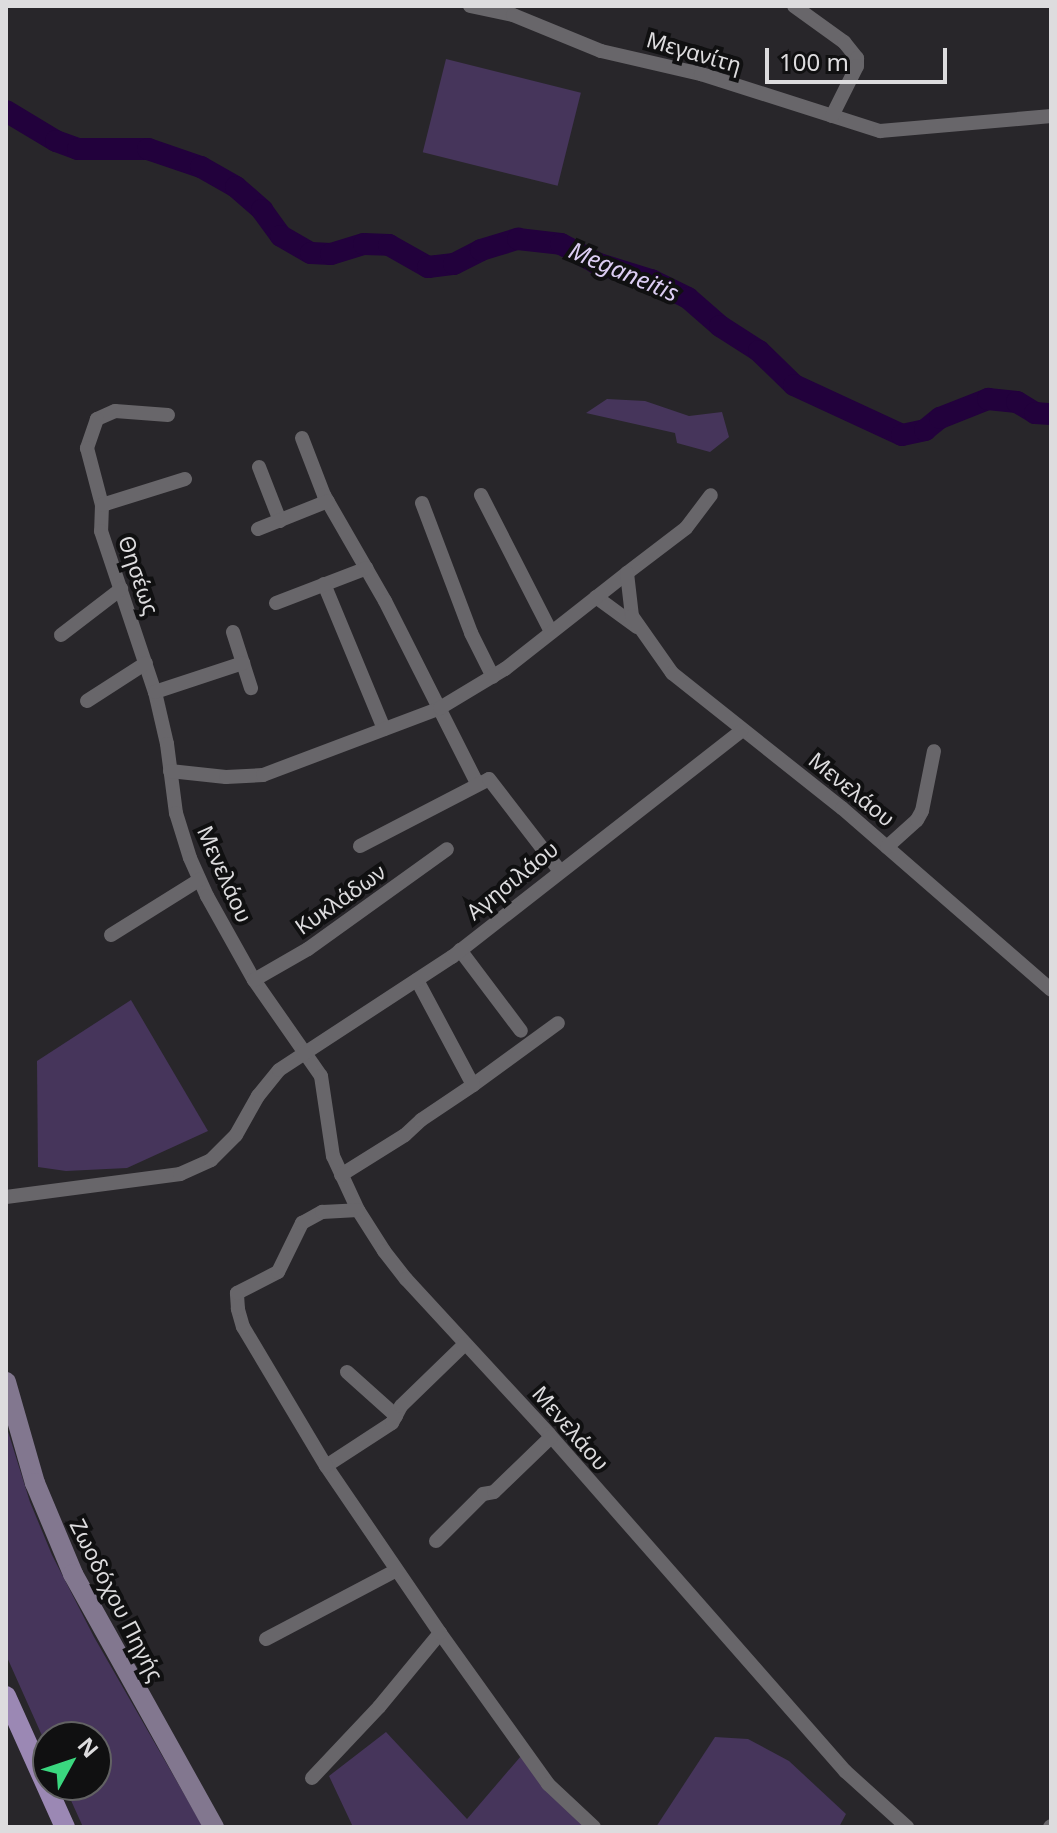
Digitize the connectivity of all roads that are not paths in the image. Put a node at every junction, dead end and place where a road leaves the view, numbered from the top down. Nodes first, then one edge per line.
1 (470, 6) edge
2 (794, 6) edge
3 (832, 116) junction
4 (1051, 116) edge
5 (168, 415) dead end
6 (302, 438) dead end
7 (259, 467) dead end
8 (185, 479) dead end
9 (481, 495) dead end
10 (711, 495) dead end
11 (328, 501) junction
12 (422, 503) dead end
13 (102, 505) junction
14 (280, 521) junction
15 (258, 529) dead end
16 (367, 568) junction
17 (627, 573) junction
18 (324, 584) junction
19 (121, 589) junction
20 (596, 597) junction
21 (276, 603) dead end
22 (637, 627) junction
23 (233, 632) dead end
24 (551, 632) junction
25 (61, 635) dead end
26 (146, 663) junction
27 (243, 663) junction
28 (493, 677) junction
29 (251, 688) dead end
30 (155, 692) junction
31 (87, 701) dead end
32 (440, 708) junction
33 (384, 729) junction
34 (741, 731) junction
35 (934, 751) dead end
36 (170, 771) junction
37 (477, 783) junction
38 (360, 846) dead end
39 (887, 847) junction
40 (447, 849) dead end
41 (559, 870) junction
42 (199, 880) junction
43 (111, 935) dead end
44 (460, 950) junction
45 (254, 980) junction
46 (417, 980) junction
47 (1051, 990) edge
48 (558, 1023) dead end
49 (521, 1031) dead end
50 (304, 1053) junction
51 (473, 1085) junction
52 (341, 1175) junction
53 (11, 1196) edge
54 (358, 1210) junction
55 (465, 1344) junction
56 (347, 1372) dead end
57 (6, 1382) edge
58 (396, 1416) junction
59 (551, 1437) junction
60 (326, 1466) junction
61 (436, 1541) dead end
62 (395, 1571) junction
63 (440, 1633) junction
64 (266, 1639) dead end
65 (6, 1696) edge
66 (312, 1778) dead end
67 (65, 1827) edge
68 (214, 1827) edge
69 (594, 1827) edge
70 (907, 1827) edge

1 - 3 street, Μεγανίτη
2 - 3 street
3 - 4 street, Μεγανίτη
5 - 13 street, Θησέως
6 - 11 street
7 - 14 street
8 - 13 street
9 - 24 street
10 - 17 street
11 - 14 street
11 - 16 street
12 - 28 street
13 - 19 street, Θησέως
14 - 15 street
16 - 18 street
16 - 32 street
17 - 20 street
17 - 22 street, Μενελάου
18 - 21 street
18 - 33 street
19 - 25 street
19 - 26 street, Θησέως
20 - 22 street
20 - 24 street
22 - 34 street, Μενελάου
23 - 27 street
24 - 28 street
26 - 30 street, Θησέως
26 - 31 street
27 - 29 street
27 - 30 street
28 - 32 street
30 - 36 street, Θησέως
32 - 33 street
32 - 37 street
33 - 36 street
34 - 39 street, Μενελάου
34 - 41 street, Αγησιλάου
35 - 39 street
36 - 42 street, Μενελάου
37 - 38 street
37 - 41 street
39 - 47 street, Μενελάου
40 - 45 street, Κυκλάδων
41 - 44 street, Αγησιλάου
42 - 43 street
42 - 45 street, Μενελάου
44 - 46 street, Αγησιλάου
44 - 49 street
45 - 50 street, Μενελάου
46 - 50 street, Αγησιλάου
46 - 51 street
48 - 51 street
50 - 52 street, Μενελάου
50 - 53 street, Αγησιλάου
51 - 52 street
52 - 54 street, Μενελάου
54 - 55 street, Μενελάου
54 - 60 street
55 - 58 street
55 - 59 street, Μενελάου
56 - 58 street
57 - 68 main road, Ζωοδόχου Πηγής
58 - 60 street
59 - 61 street
59 - 70 street, Μενελάου
60 - 62 street
62 - 63 street
62 - 64 street
63 - 66 street
63 - 69 street
65 - 67 main road

